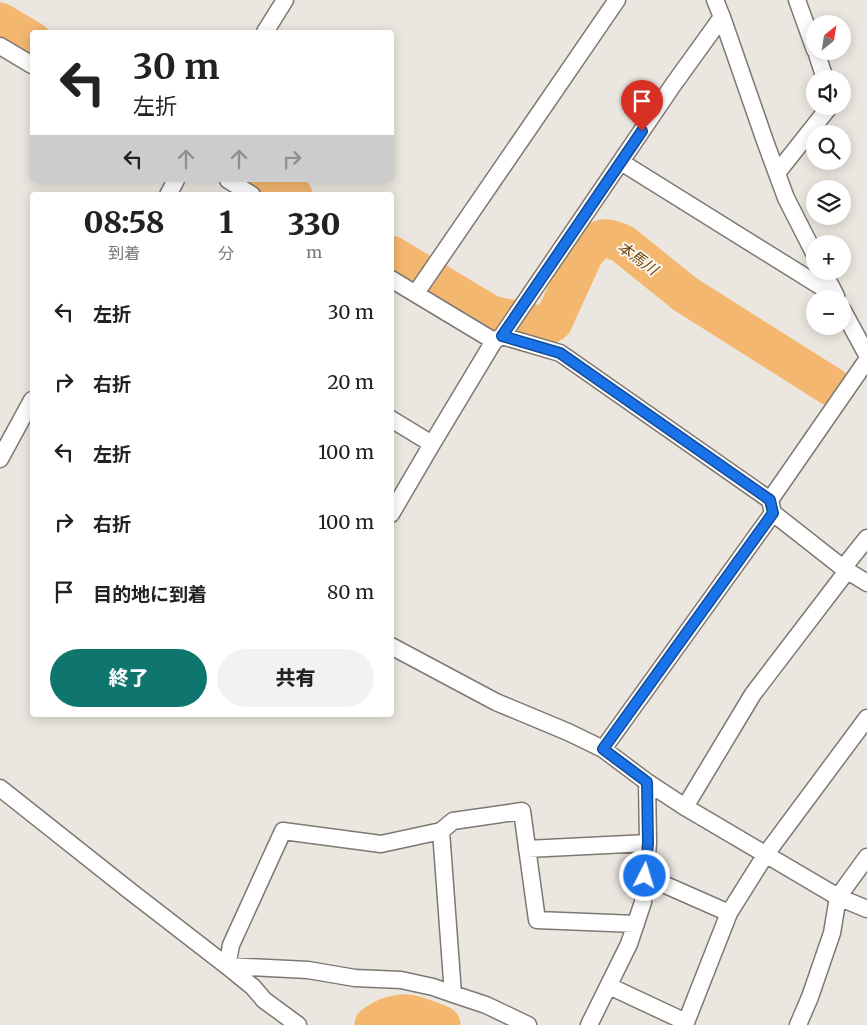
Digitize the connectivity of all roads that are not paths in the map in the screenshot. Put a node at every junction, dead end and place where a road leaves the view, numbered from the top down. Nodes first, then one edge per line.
1 (285, 0) edge
2 (617, 0) edge
3 (715, 0) edge
4 (797, 0) edge
5 (722, 17) junction
6 (806, 25) edge
7 (266, 30) edge
8 (0, 46) edge
9 (30, 64) edge
10 (823, 115) edge
11 (621, 162) junction
12 (777, 173) junction
13 (231, 182) edge
14 (247, 192) edge
15 (806, 237) edge
16 (394, 279) edge
17 (420, 288) junction
18 (822, 290) edge
19 (851, 324) edge
20 (502, 334) junction
21 (867, 355) edge
22 (867, 360) edge
23 (30, 404) edge
24 (394, 421) edge
25 (432, 444) junction
26 (0, 459) edge
27 (771, 507) junction
28 (394, 509) edge
29 (867, 538) edge
30 (845, 569) junction
31 (867, 583) edge
32 (394, 648) edge
33 (867, 718) edge
34 (603, 749) junction
35 (647, 782) junction
36 (0, 788) edge
37 (685, 807) junction
38 (441, 831) junction
39 (648, 843) junction
40 (527, 849) junction
41 (766, 854) junction
42 (867, 856) edge
43 (645, 876) junction
44 (838, 896) junction
45 (867, 909) edge
46 (729, 913) junction
47 (636, 924) junction
48 (228, 966) junction
49 (609, 986) junction
50 (453, 994) junction
51 (686, 1024) edge
52 (298, 1025) edge
53 (528, 1025) edge
54 (589, 1025) edge
55 (798, 1025) edge

1 - 7 street
2 - 17 street
3 - 5 street
4 - 6 street
5 - 11 street
5 - 12 street
8 - 9 street
10 - 12 street
11 - 18 street
11 - 20 street
12 - 15 street
13 - 14 street
16 - 17 street
17 - 20 street
19 - 21 street
20 - 25 street
20 - 27 street
22 - 27 street
23 - 26 street
24 - 25 street
25 - 28 street
27 - 30 street
27 - 34 street
29 - 30 street
30 - 31 street
30 - 37 street
32 - 34 street
33 - 41 street
34 - 35 street
35 - 37 street
35 - 39 street
36 - 48 street
37 - 41 street
38 - 40 street
38 - 48 street
38 - 50 street
39 - 40 street
39 - 43 street
40 - 47 street
41 - 44 street
41 - 46 street
42 - 44 street
43 - 46 street
43 - 47 street
44 - 45 street
44 - 55 street
46 - 51 street
47 - 49 street
48 - 50 street
48 - 52 street
49 - 51 street
49 - 54 street
50 - 53 street

